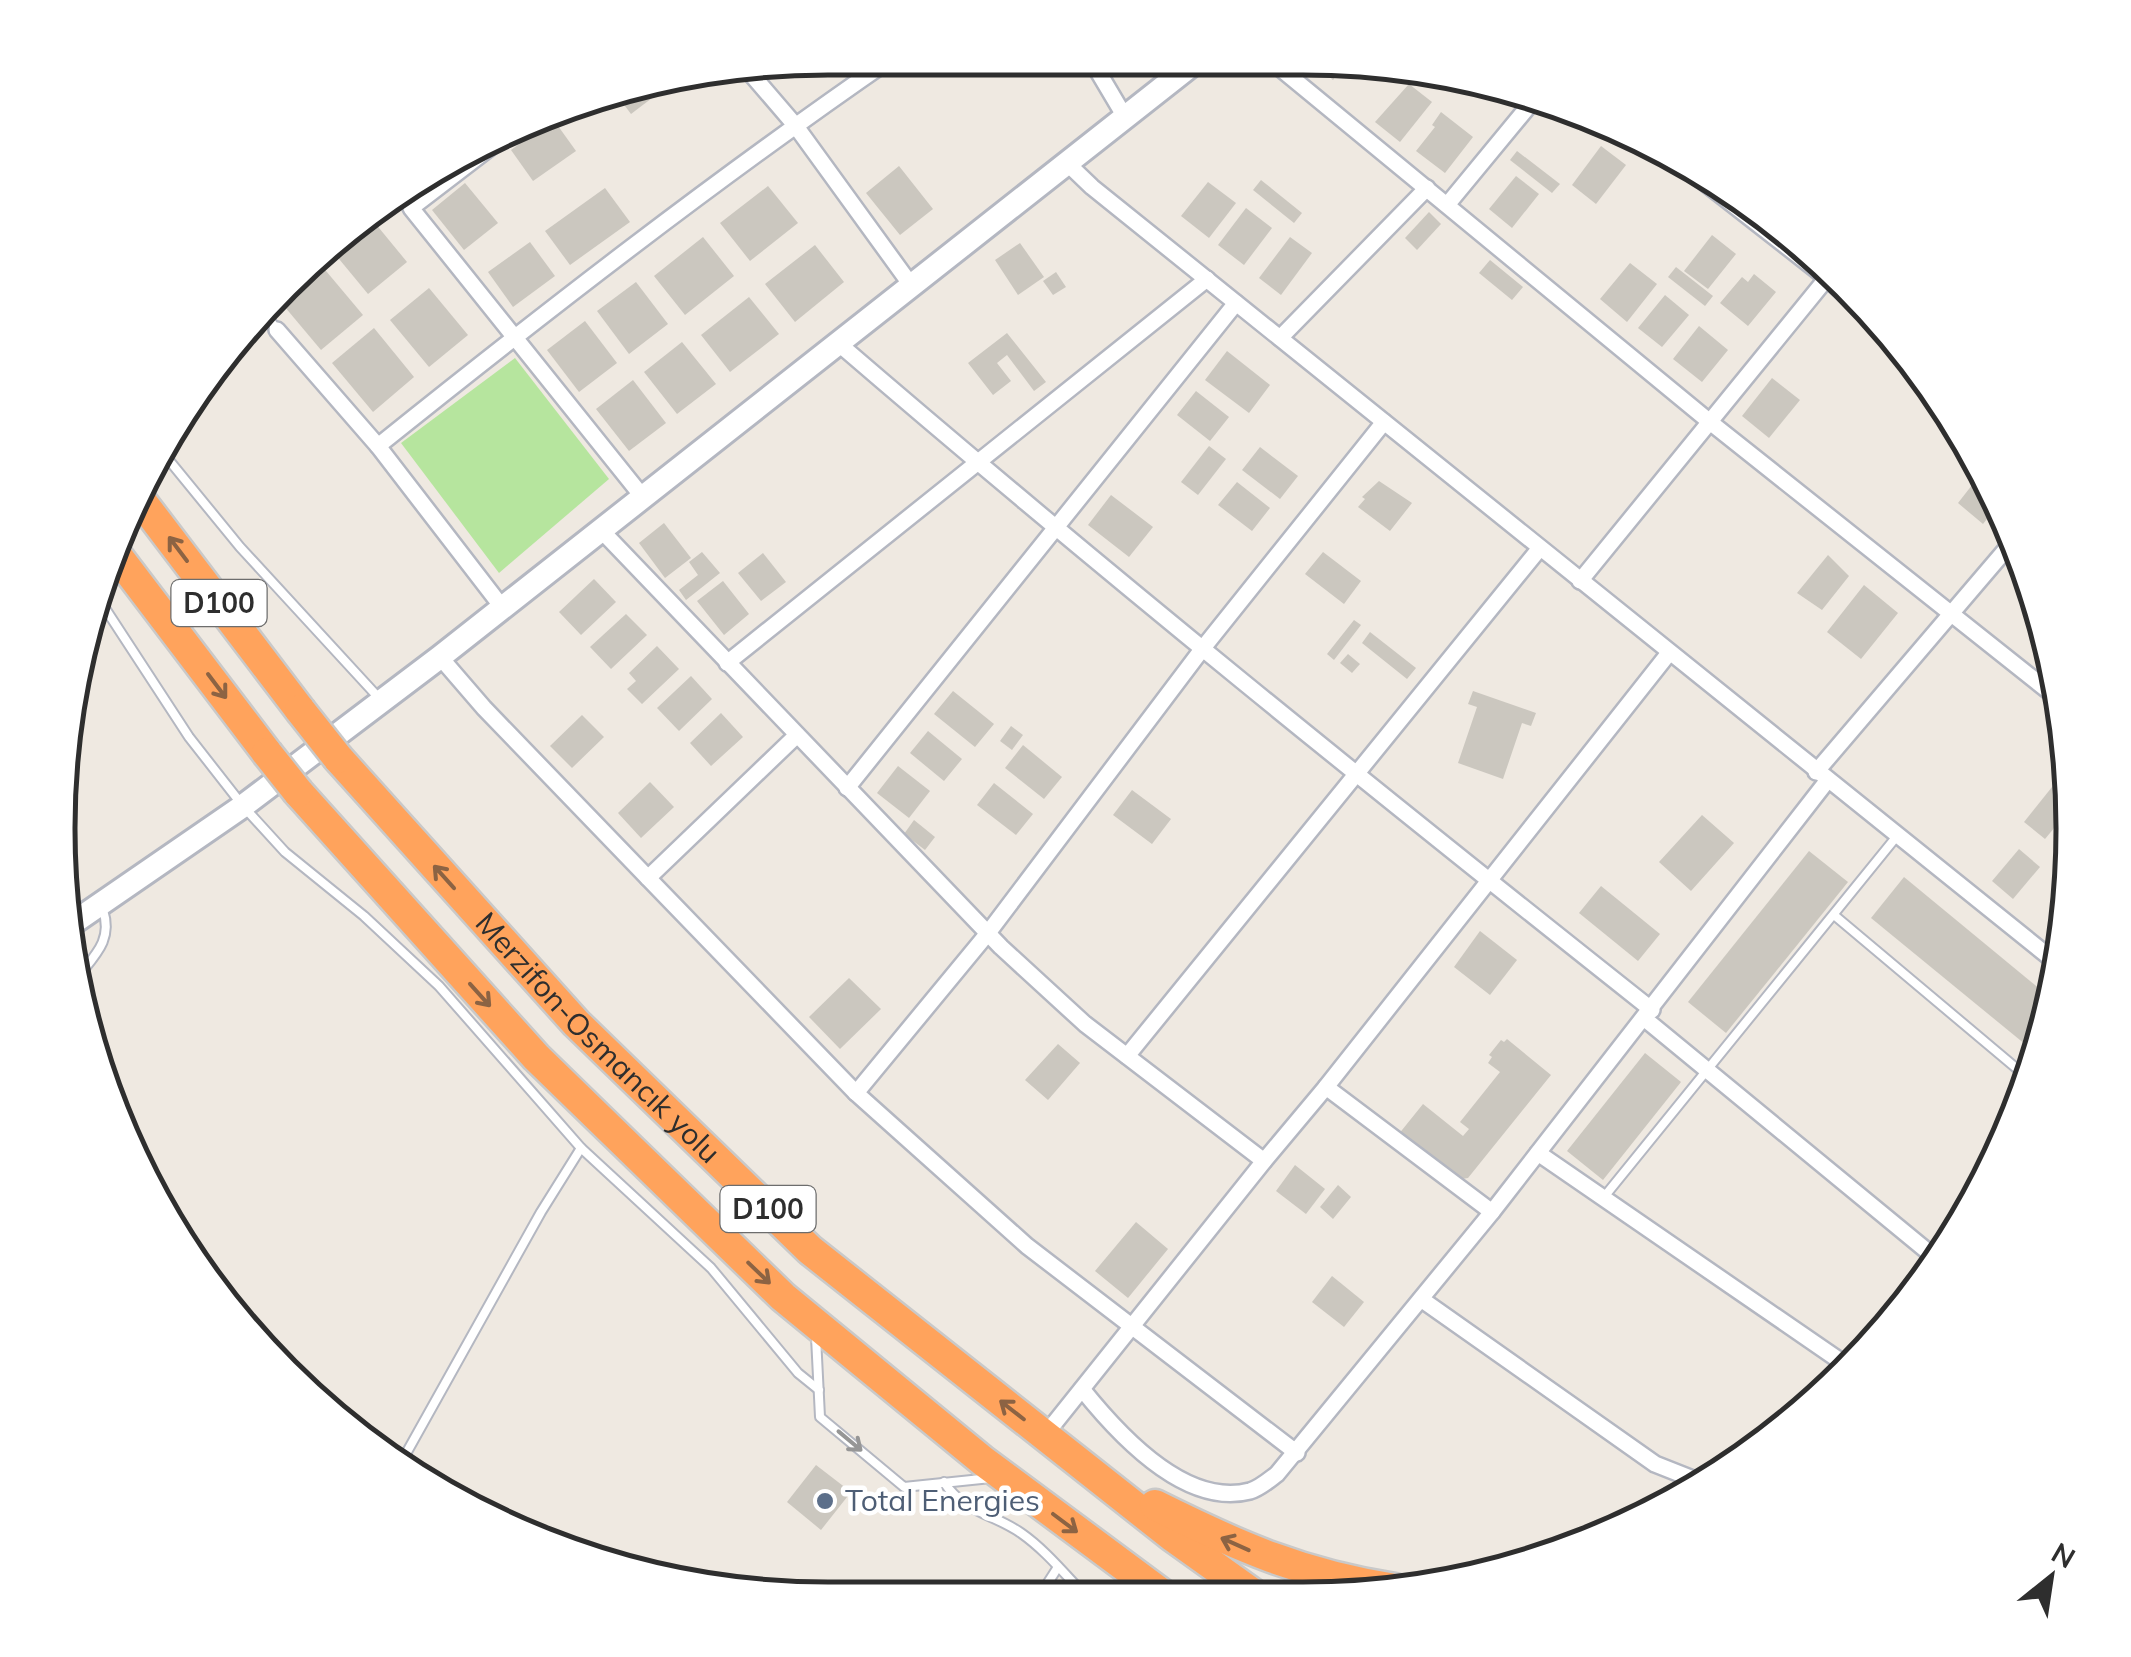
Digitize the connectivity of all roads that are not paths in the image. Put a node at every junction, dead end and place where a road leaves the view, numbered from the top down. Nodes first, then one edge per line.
1 (867, 75) edge
2 (1100, 75) edge
3 (1179, 75) edge
4 (1288, 75) edge
5 (756, 79) edge
6 (1526, 109) edge
7 (1125, 117) junction
8 (795, 124) junction
9 (1067, 163) junction
10 (457, 173) edge
11 (1426, 188) junction
12 (1448, 205) junction
13 (1207, 279) junction
14 (1822, 284) edge
15 (911, 285) junction
16 (1236, 303) junction
17 (271, 322) edge
18 (277, 330) joint
19 (514, 336) junction
20 (1280, 338) junction
21 (838, 342) junction
22 (1384, 422) junction
23 (1710, 422) junction
24 (378, 446) junction
25 (170, 463) edge
26 (977, 463) junction
27 (642, 496) junction
28 (147, 508) edge
29 (1055, 529) junction
30 (600, 530) junction
31 (1540, 548) junction
32 (2004, 552) edge
33 (123, 564) edge
34 (1580, 581) junction
35 (502, 606) junction
36 (108, 611) edge
37 (1953, 613) junction
38 (1203, 648) junction
39 (1669, 653) junction
40 (440, 656) junction
41 (727, 664) junction
42 (2043, 686) edge
43 (381, 701) junction
44 (797, 735) junction
45 (1355, 776) junction
46 (1821, 776) junction
47 (847, 788) junction
48 (243, 806) junction
49 (1897, 836) junction
50 (648, 878) junction
51 (1488, 880) junction
52 (101, 906) junction
53 (1834, 914) junction
54 (80, 919) edge
55 (988, 933) junction
56 (2046, 954) edge
57 (87, 965) edge
58 (1648, 1015) junction
59 (1127, 1056) junction
60 (2017, 1068) edge
61 (1707, 1070) junction
62 (1326, 1088) junction
63 (856, 1093) junction
64 (581, 1148) junction
65 (1538, 1153) junction
66 (1264, 1161) junction
67 (1604, 1197) junction
68 (1492, 1212) junction
69 (1926, 1251) edge
70 (1421, 1299) junction
71 (815, 1323) junction
72 (1133, 1328) junction
73 (1837, 1358) edge
74 (1082, 1388) junction
75 (819, 1390) junction
76 (1045, 1436) junction
77 (407, 1453) edge
78 (1297, 1453) junction
79 (1093, 1474) junction
80 (1686, 1476) edge
81 (1004, 1477) junction
82 (944, 1482) junction
83 (1114, 1560) junction
84 (1058, 1567) junction
85 (1343, 1580) edge
86 (1048, 1582) edge
87 (1073, 1582) edge
88 (1135, 1582) edge
89 (1145, 1582) edge
90 (1237, 1582) edge

1 - 8 street
2 - 7 street
3 - 7 street
4 - 11 street
5 - 8 street
6 - 12 street
7 - 9 street
8 - 15 street
8 - 19 street
9 - 13 street
9 - 15 street
10 - 19 street
11 - 12 street
11 - 20 street
12 - 23 street
13 - 16 street
13 - 26 street
14 - 23 street
15 - 21 street
16 - 20 street
16 - 29 street
17 - 18 lane
18 - 24 street
19 - 24 street
19 - 27 street
20 - 22 street
21 - 26 street
21 - 27 street
22 - 31 street
22 - 38 street
23 - 34 street
23 - 37 street
24 - 35 street
25 - 43 lane
26 - 29 street
26 - 41 street
27 - 30 street
76 -> 28 highway, Merzifon-Osmancık yolu / D100, bridge
29 - 38 street
29 - 47 street
30 - 35 street
30 - 41 street
31 - 34 street
31 - 45 street
32 - 37 street
33 -> 71 highway, Merzifon-Osmancık yolu / D100, bridge
34 - 39 street
35 - 40 street
36 - 48 lane
37 - 42 street
37 - 46 street
38 - 45 street
38 - 55 street
39 - 46 street
39 - 51 street
40 - 43 street
40 - 50 street
41 - 44 street
43 - 48 street
44 - 47 street
44 - 50 street
45 - 51 street
45 - 59 street
46 - 49 street
46 - 58 street
47 - 55 street
48 - 52 street
48 - 64 lane
49 - 53 lane
49 - 56 street
50 - 63 street
51 - 58 street
51 - 62 street
52 - 54 street
52 - 57 lane
53 - 60 lane
53 - 61 lane
55 - 59 street
55 - 63 street
58 - 61 street
58 - 65 street
59 - 66 street
61 - 67 lane
61 - 69 street
62 - 66 street
62 - 68 street
63 - 72 street
64 - 75 lane
64 - 77 lane
65 - 67 street
65 - 68 street
66 - 72 street
67 - 73 street
68 - 70 street
70 - 78 street
70 - 80 street
71 - 75 lane
71 - 81 highway, Merzifon-Osmancık yolu / D100
72 - 74 street
72 - 78 street
74 - 76 street
74 - 78 street
75 -> 82 lane
76 - 79 highway, Merzifon-Osmancık yolu / D100
85 -> 79 highway
79 - 90 highway, Merzifon-Osmancık yolu / D100
81 - 82 lane
81 -> 83 highway, Merzifon-Osmancık yolu / D100
82 - 84 lane
83 - 88 highway
83 - 89 highway, Merzifon-Osmancık yolu / D100
84 - 86 lane
84 - 87 lane

